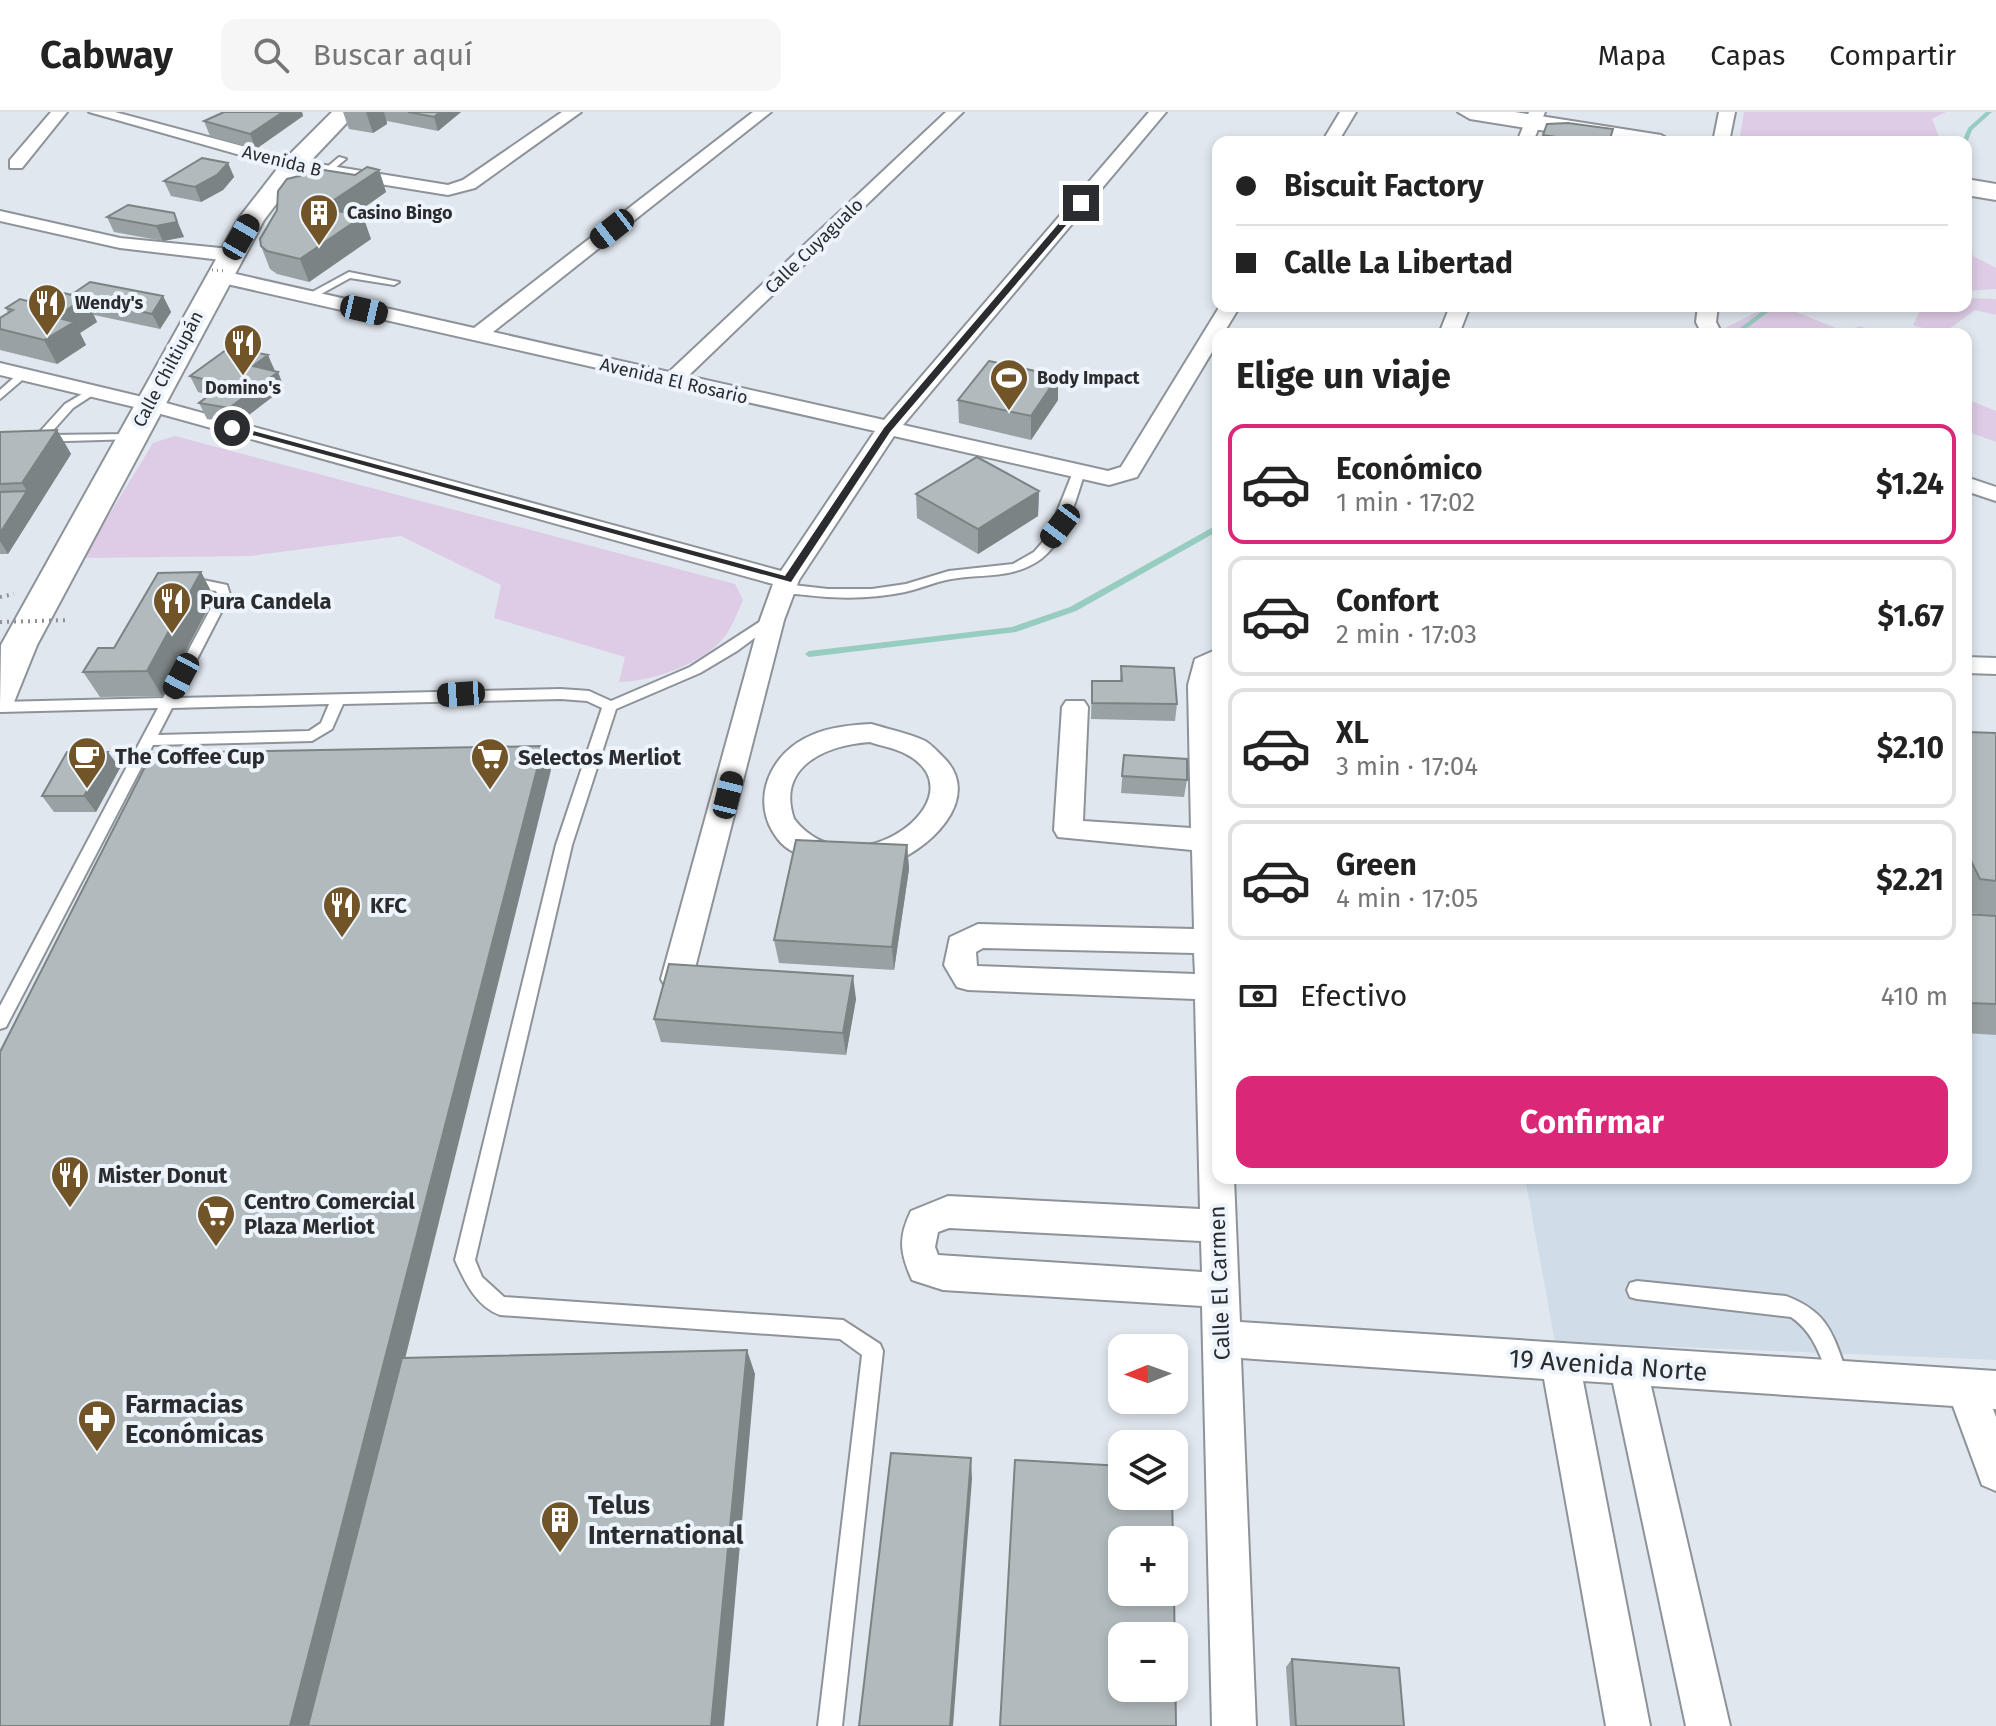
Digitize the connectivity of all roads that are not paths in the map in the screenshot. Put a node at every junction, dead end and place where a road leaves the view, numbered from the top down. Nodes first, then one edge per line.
1 (59, 112) edge
2 (97, 112) edge
3 (345, 112) edge
4 (573, 112) edge
5 (763, 112) edge
6 (955, 112) edge
7 (1158, 112) edge
8 (1348, 112) edge
9 (1470, 112) edge
10 (1727, 112) edge
11 (1532, 125) edge
12 (1334, 136) edge
13 (1615, 136) edge
14 (1722, 136) edge
15 (16, 164) dead end
16 (293, 165) junction
17 (0, 216) edge
18 (222, 268) junction
19 (394, 282) dead end
20 (308, 297) junction
21 (477, 335) junction
22 (1212, 336) edge
23 (0, 369) edge
24 (23, 375) junction
25 (672, 380) junction
26 (92, 391) junction
27 (0, 396) edge
28 (148, 404) junction
29 (887, 430) junction
30 (131, 437) junction
31 (39, 439) junction
32 (0, 440) edge
33 (1079, 472) junction
34 (1972, 486) edge
35 (1996, 494) edge
36 (786, 584) junction
37 (166, 597) edge
38 (772, 620) junction
39 (5, 645) edge
40 (1212, 660) edge
41 (1972, 665) edge
42 (1996, 666) edge
43 (0, 693) edge
44 (337, 701) junction
45 (166, 703) junction
46 (610, 706) junction
47 (0, 707) edge
48 (1075, 707) dead end
49 (147, 740) junction
50 (728, 795) junction
51 (773, 797) junction
52 (1206, 840) junction
53 (1209, 941) junction
54 (724, 982) edge
55 (1210, 987) junction
56 (0, 1022) edge
57 (1212, 1024) edge
58 (1216, 1184) edge
59 (1217, 1226) junction
60 (1219, 1290) junction
61 (1637, 1290) dead end
62 (1221, 1339) junction
63 (1560, 1361) junction
64 (1628, 1366) junction
65 (1840, 1380) junction
66 (1981, 1389) edge
67 (1996, 1471) edge
68 (830, 1726) edge
69 (1234, 1726) edge
70 (1628, 1726) edge
71 (1708, 1726) edge

1 - 15 street
2 - 16 street, Avenida B
3 - 16 main road, Calle Chiltiupán
4 - 16 street, Avenida B
5 - 21 street
6 - 25 street, Calle Cuyagualo
7 - 29 street
8 - 12 street
9 - 11 main road
10 - 14 street
11 - 13 main road
16 - 18 main road, Calle Chiltiupán
17 - 18 street, Avenida El Rosario
18 - 20 street, Avenida El Rosario
18 - 28 main road, Calle Chiltiupán
19 - 20 lane
20 - 21 street, Avenida El Rosario
21 - 25 street, Avenida El Rosario
22 - 33 street, Avenida El Rosario
23 - 24 street
24 - 26 street
24 - 27 lane
25 - 29 street, Avenida El Rosario
26 - 28 street
26 - 31 lane
28 - 30 main road, Calle Chiltiupán
28 - 36 street
29 - 33 street, Avenida El Rosario
29 - 36 street
30 - 31 lane
30 - 39 main road, Calle Chiltiupán
31 - 32 lane
33 - 36 lane
34 - 35 street
36 - 38 street
37 - 45 lane
38 - 46 lane
38 - 50 street
39 - 43 main road, Calle Chiltiupán
40 - 52 street, Calle El Carmen
41 - 42 street
44 - 45 lane
44 - 46 lane
44 - 49 lane
45 - 47 lane
45 - 49 lane
46 - 68 lane
48 - 52 street
49 - 56 lane
50 - 51 street
50 - 54 street
51 - 51 street
52 - 53 street, Calle El Carmen
53 - 55 street, Calle El Carmen
53 - 55 street
55 - 57 street, Calle El Carmen
58 - 59 street, Calle El Carmen
59 - 60 street, Calle El Carmen
59 - 60 street
60 - 62 street, Calle El Carmen
61 - 65 lane
62 - 63 street, 19 Avenida Norte
62 - 69 street, Calle El Carmen
63 - 64 street, 19 Avenida Norte
63 - 70 street
64 - 65 street, 19 Avenida Norte
64 - 71 street
65 - 66 street, 19 Avenida Norte
66 - 67 street

